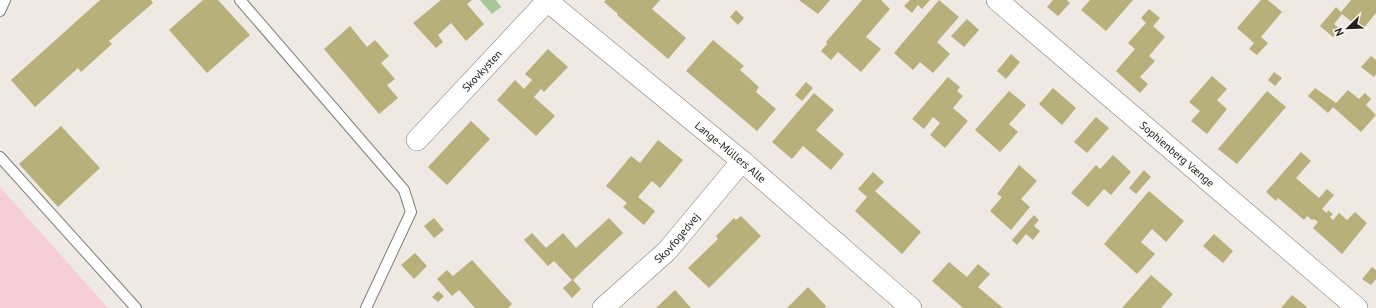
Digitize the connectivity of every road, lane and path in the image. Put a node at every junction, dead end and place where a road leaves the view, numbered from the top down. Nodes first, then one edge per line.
1 (5, 0) edge
2 (240, 0) edge
3 (997, 0) edge
4 (547, 1) edge
5 (0, 11) edge
6 (417, 140) dead end
7 (0, 157) edge
8 (742, 161) junction
9 (136, 308) edge
10 (366, 308) edge
11 (603, 308) edge
12 (911, 308) edge
13 (1357, 308) edge

1 - 5 lane
2 - 10 lane
3 - 13 street, Sophienberg Vænge
4 - 6 street, Skovkysten
4 - 8 street, Lange-Müllers Alle
7 - 9 lane
8 - 11 street, Skovfogedvej
8 - 12 street, Lange-Müllers Alle

